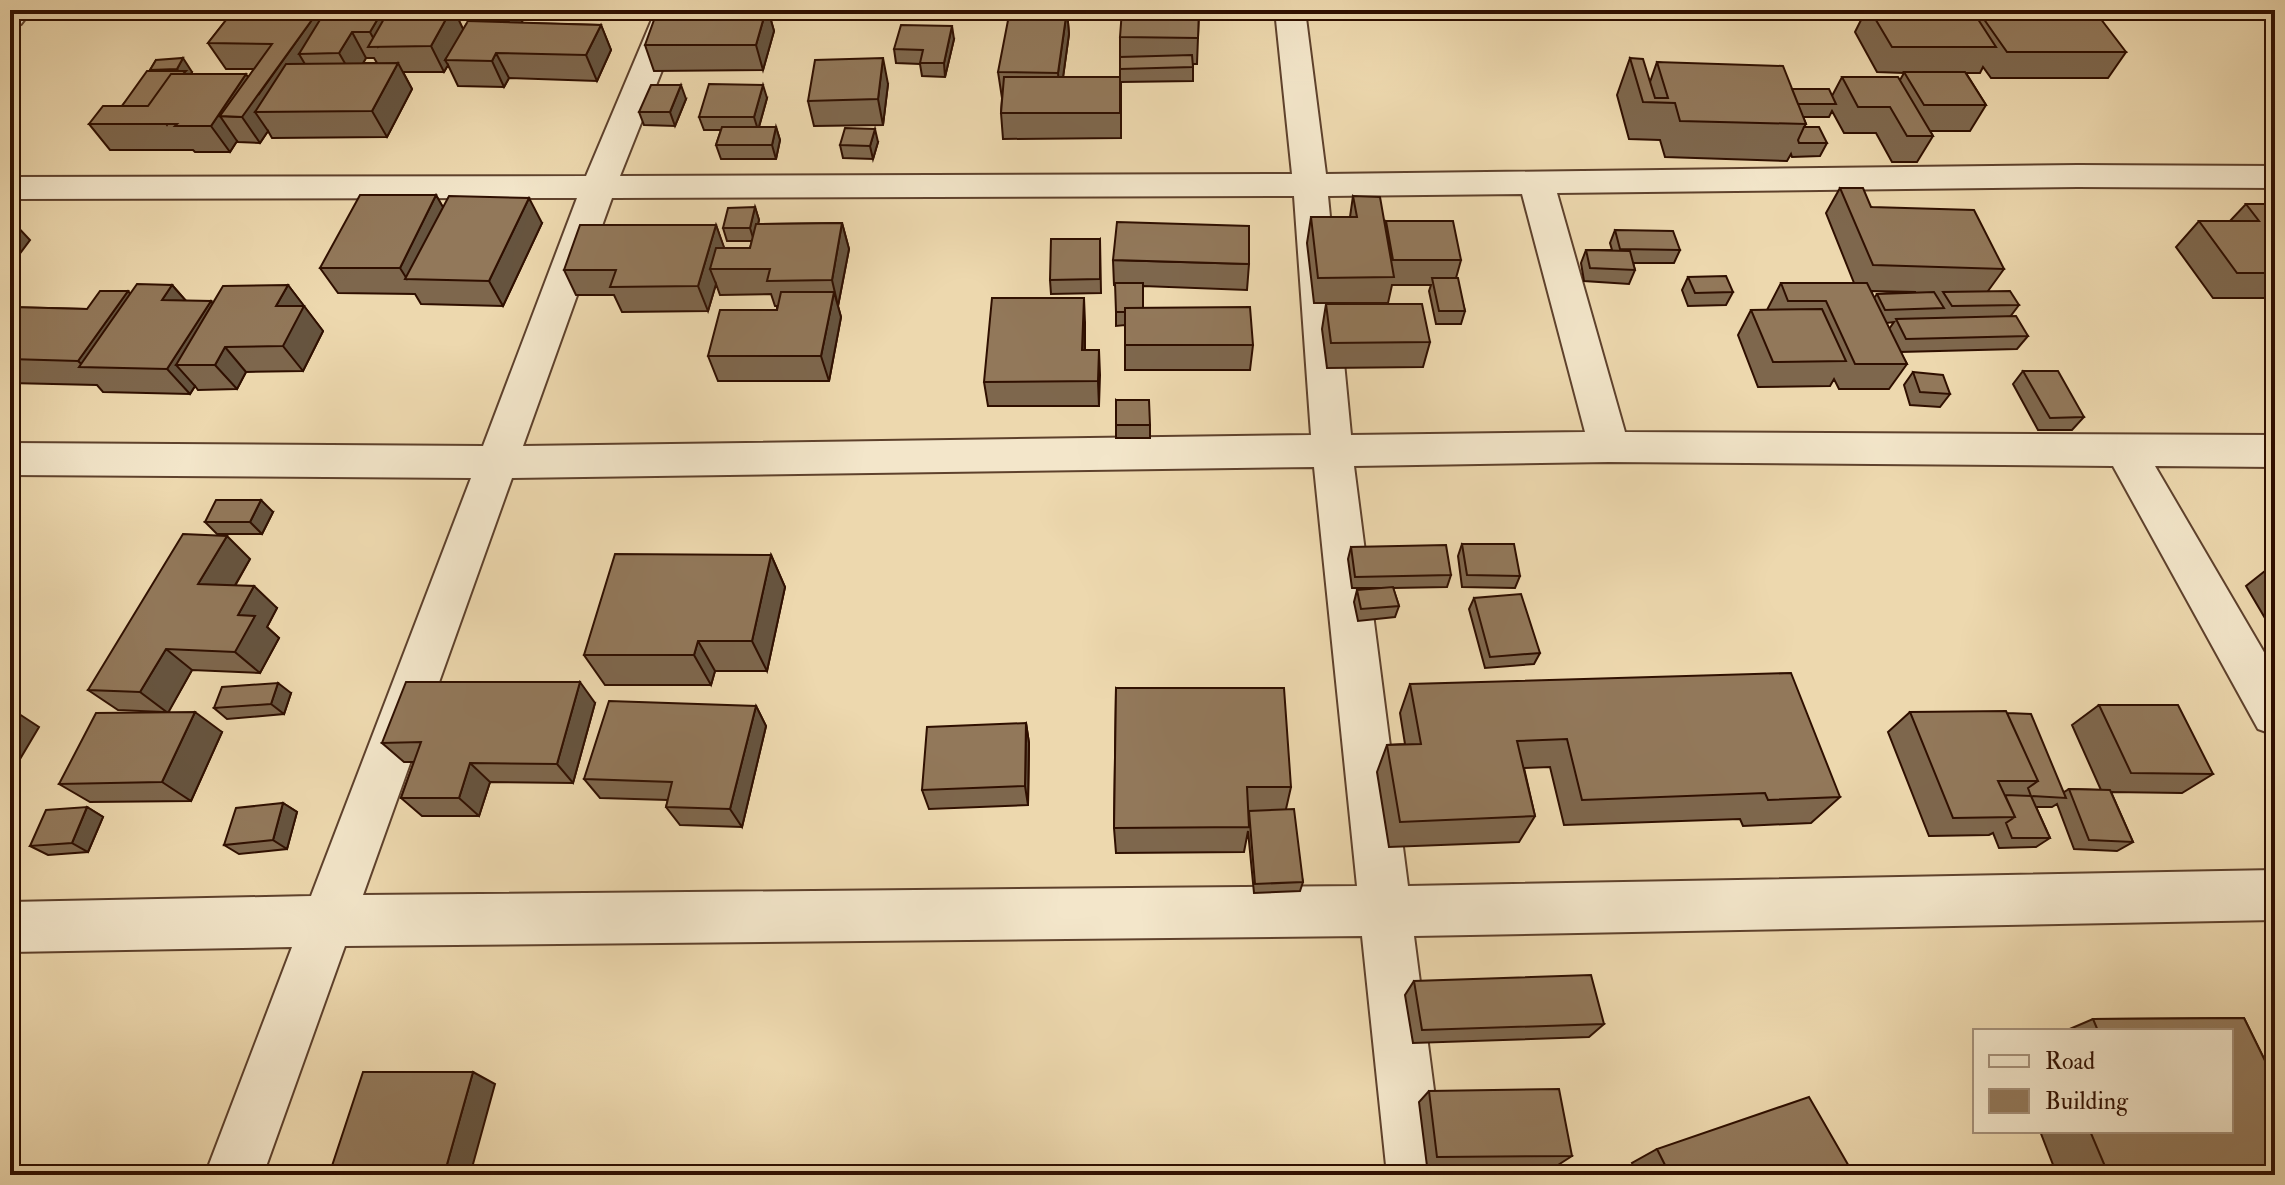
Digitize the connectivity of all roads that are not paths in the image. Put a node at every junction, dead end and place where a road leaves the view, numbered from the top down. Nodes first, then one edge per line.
1 (17, 10) edge
2 (671, 10) edge
3 (1290, 10) edge
4 (10, 18) edge
5 (2275, 177) edge
6 (1537, 184) junction
7 (1310, 185) junction
8 (599, 186) junction
9 (10, 188) edge
10 (1609, 447) junction
11 (1332, 449) junction
12 (2124, 449) junction
13 (2275, 451) edge
14 (10, 459) edge
15 (499, 462) junction
16 (2275, 714) edge
17 (2275, 895) edge
18 (1387, 911) junction
19 (328, 921) junction
20 (10, 927) edge
21 (234, 1175) edge
22 (1416, 1175) edge

1 - 4 street
2 - 8 street
3 - 7 street
5 - 6 street
6 - 7 street
6 - 10 street
7 - 8 street
7 - 11 street
8 - 9 street
8 - 15 street
10 - 11 street
10 - 12 street
11 - 15 street
11 - 18 street
12 - 13 street
12 - 16 street
14 - 15 street
15 - 19 street
17 - 18 street
18 - 19 street
18 - 22 street
19 - 20 street
19 - 21 street

